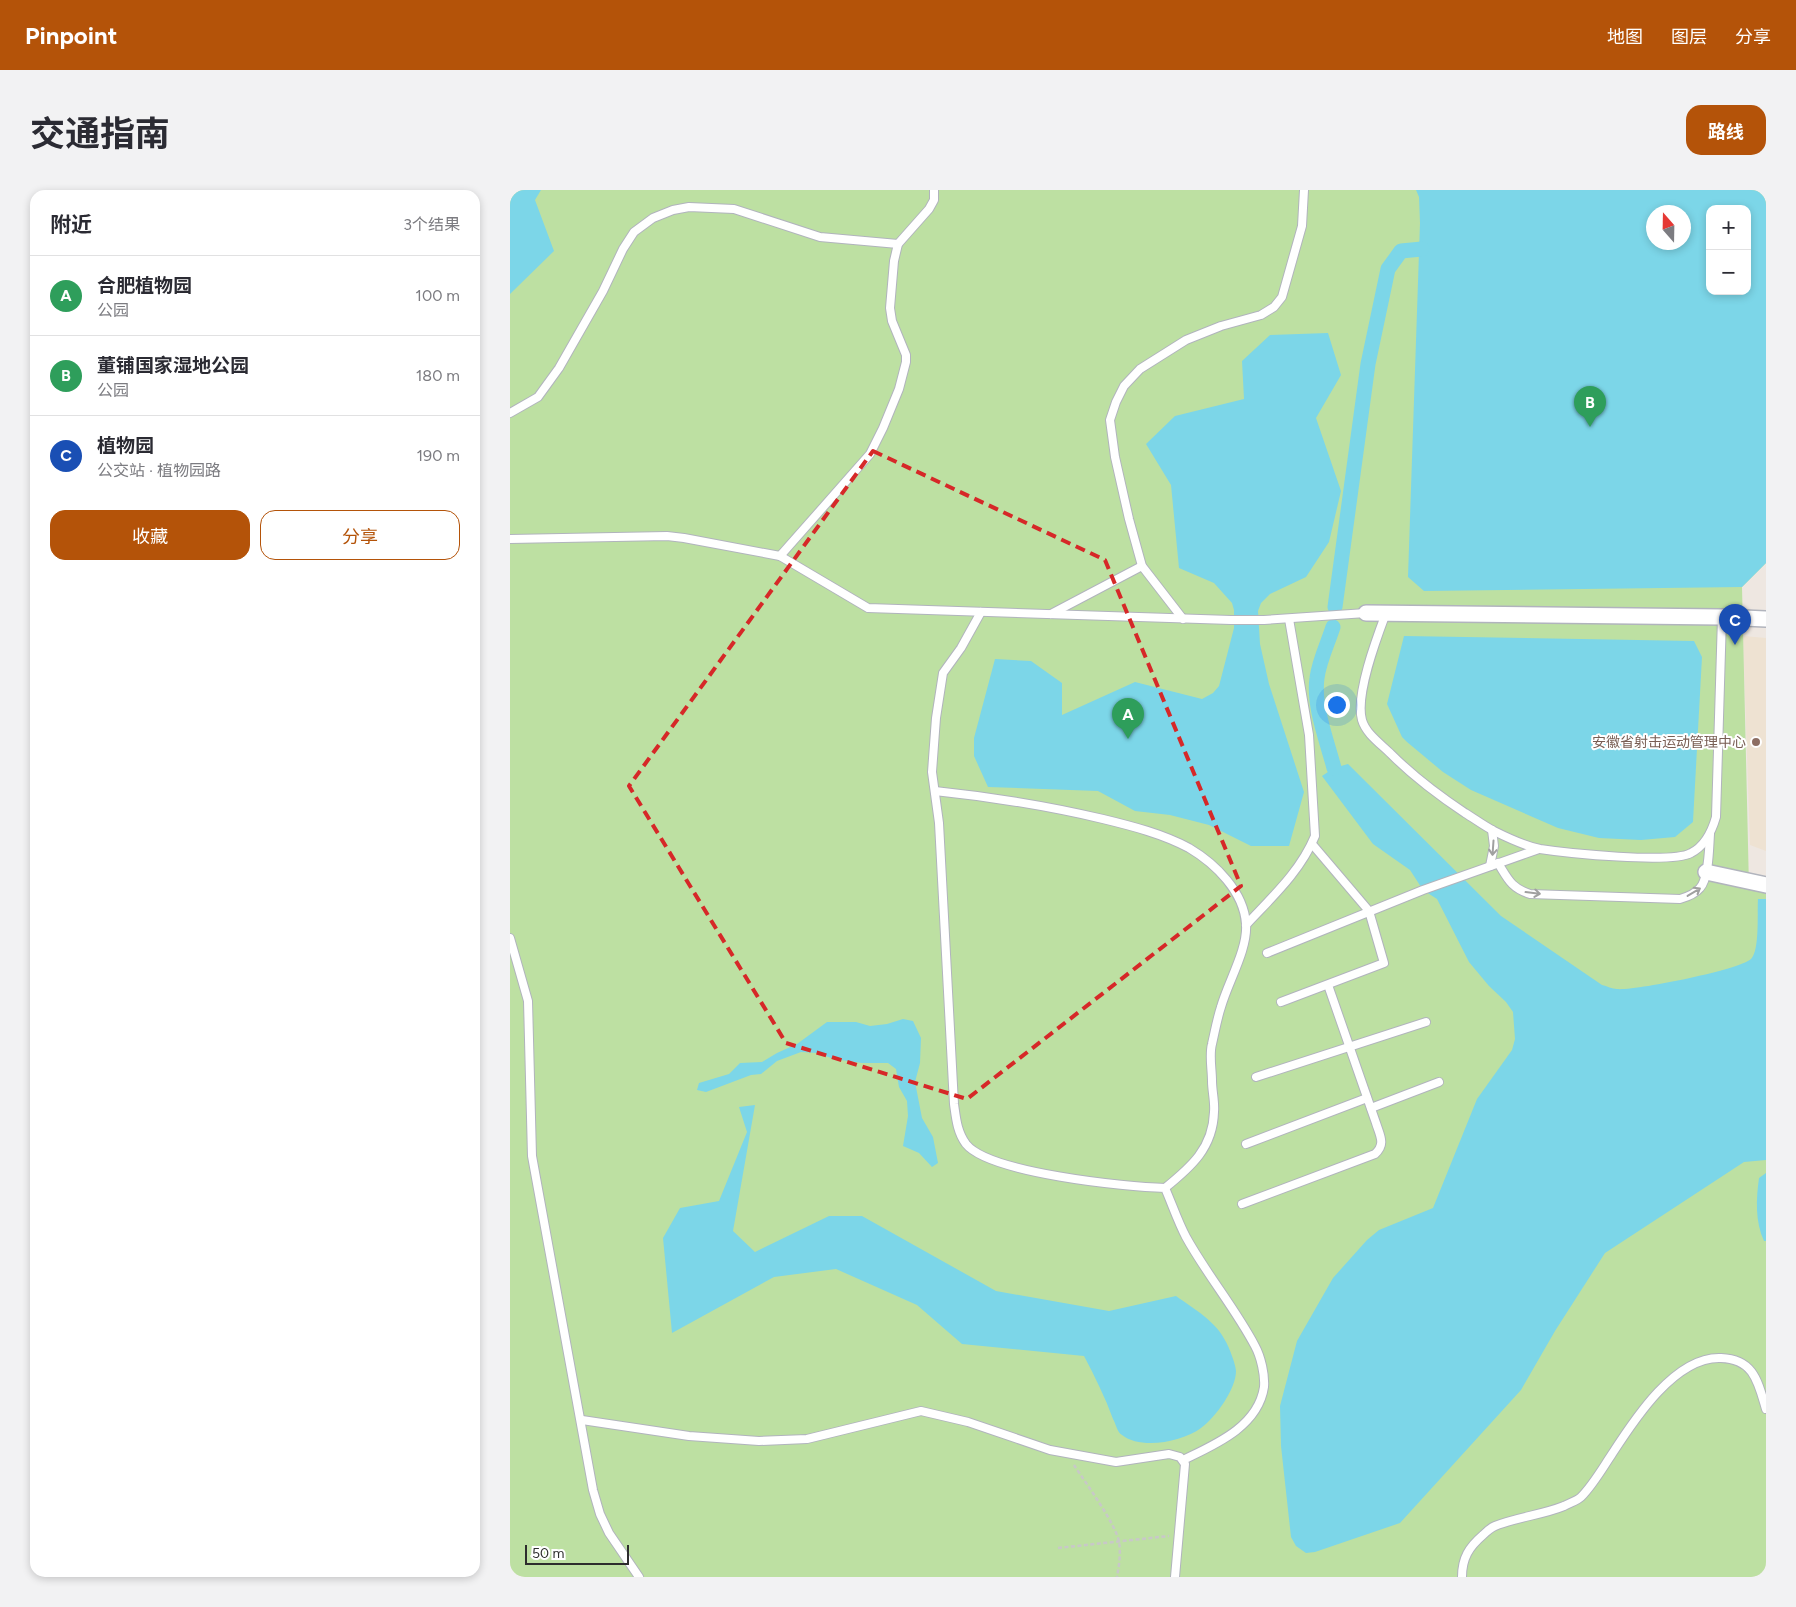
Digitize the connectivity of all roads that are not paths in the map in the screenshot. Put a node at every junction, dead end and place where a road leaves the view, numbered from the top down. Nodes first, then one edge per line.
1 (934, 190) edge
2 (1304, 190) edge
3 (898, 244) junction
4 (510, 413) edge
5 (510, 538) edge
6 (780, 556) junction
7 (1142, 566) junction
8 (981, 612) junction
9 (1366, 613) joint
10 (1386, 613) junction
11 (1050, 615) junction
12 (1722, 617) junction
13 (1289, 618) junction
14 (1183, 619) junction
15 (1766, 619) edge
16 (935, 791) junction
17 (1492, 830) junction
18 (1710, 834) junction
19 (1312, 844) junction
20 (1538, 849) junction
21 (1494, 865) junction
22 (1706, 872) junction
23 (1766, 885) edge
24 (1369, 911) junction
25 (1246, 925) junction
26 (510, 938) edge
27 (1267, 953) dead end
28 (1328, 985) junction
29 (1281, 1002) dead end
30 (1426, 1022) dead end
31 (1350, 1048) junction
32 (1256, 1078) dead end
33 (1439, 1082) dead end
34 (1367, 1098) junction
35 (1371, 1108) junction
36 (1246, 1144) dead end
37 (1165, 1188) junction
38 (1242, 1204) dead end
39 (1766, 1409) edge
40 (582, 1420) junction
41 (1183, 1460) junction
42 (639, 1577) edge
43 (1175, 1577) edge
44 (1462, 1577) edge

1 - 3 lane
2 - 7 lane
3 - 4 lane
3 - 6 lane
5 - 6 lane
6 - 8 lane
7 - 11 lane
7 - 14 lane
8 - 11 lane
8 - 16 lane
9 - 10 street
9 - 13 lane
10 - 12 street
10 - 17 lane
11 - 14 lane
12 - 15 street
12 - 18 lane
13 - 14 lane
13 - 19 lane
16 - 25 lane
16 - 37 lane
17 - 20 lane
17 -> 21 lane
18 - 20 lane
18 - 22 lane
19 - 24 lane
19 - 25 lane
20 - 21 lane
21 -> 22 lane
21 - 24 lane
22 - 23 street
24 - 27 lane
24 - 28 lane
25 - 37 lane
26 - 40 lane
28 - 29 lane
28 - 31 lane
30 - 31 lane
31 - 32 lane
31 - 34 lane
33 - 35 lane
34 - 35 lane
34 - 36 lane
35 - 38 lane
37 - 41 lane
39 - 44 lane
40 - 41 lane
40 - 42 lane
41 - 43 lane

